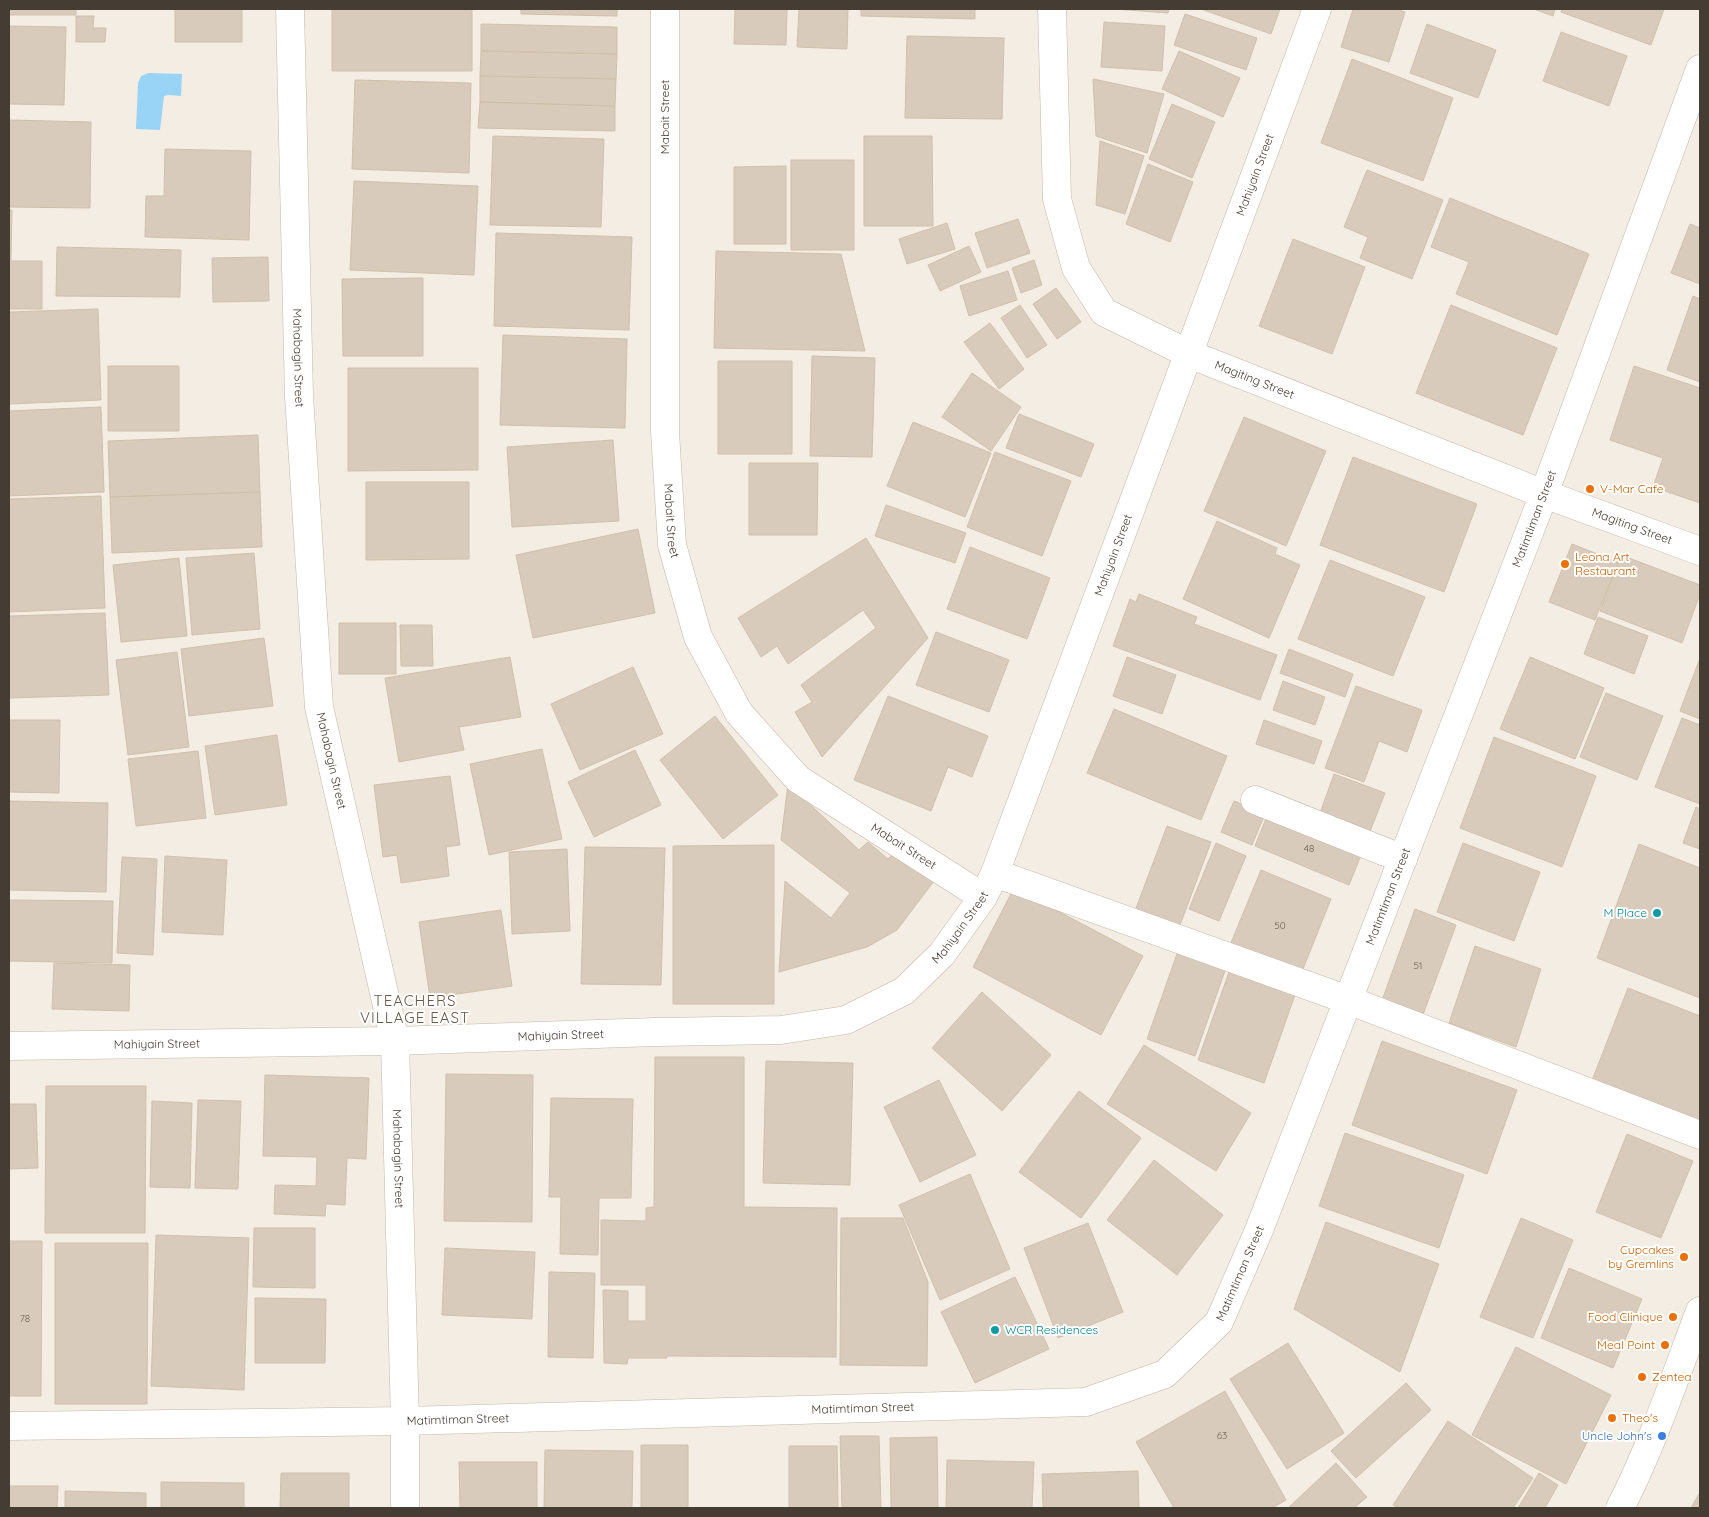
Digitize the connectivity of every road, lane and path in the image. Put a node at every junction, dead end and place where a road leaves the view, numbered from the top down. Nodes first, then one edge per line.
1 (290, 9) edge
2 (664, 9) edge
3 (1052, 9) edge
4 (1317, 9) edge
5 (1700, 69) edge
6 (1188, 354) junction
7 (1544, 494) junction
8 (1700, 551) edge
9 (1255, 800) dead end
10 (1403, 859) junction
11 (995, 873) junction
12 (982, 897) junction
13 (1348, 1000) junction
14 (396, 1041) junction
15 (9, 1046) edge
16 (1700, 1135) edge
17 (1700, 1311) edge
18 (405, 1421) junction
19 (9, 1426) edge
20 (406, 1508) edge
21 (1620, 1508) edge

1 - 14 street, Mahabagin Street
2 - 12 street, Mabait Street
3 - 6 street, Magiting Street
4 - 6 street, Mahiyain Street
5 - 7 street, Matimtiman Street
6 - 7 street, Magiting Street
6 - 11 street, Mahiyain Street
7 - 8 street, Magiting Street
7 - 10 street, Matimtiman Street
9 - 10 street
10 - 13 street, Matimtiman Street
11 - 12 street, Mahiyain Street
11 - 13 street
12 - 14 street, Mahiyain Street
13 - 16 street
13 - 18 street, Matimtiman Street
14 - 15 street, Mahiyain Street
14 - 18 street, Mahabagin Street
17 - 21 street
18 - 19 street, Matimtiman Street
18 - 20 street, Mahabagin Street

